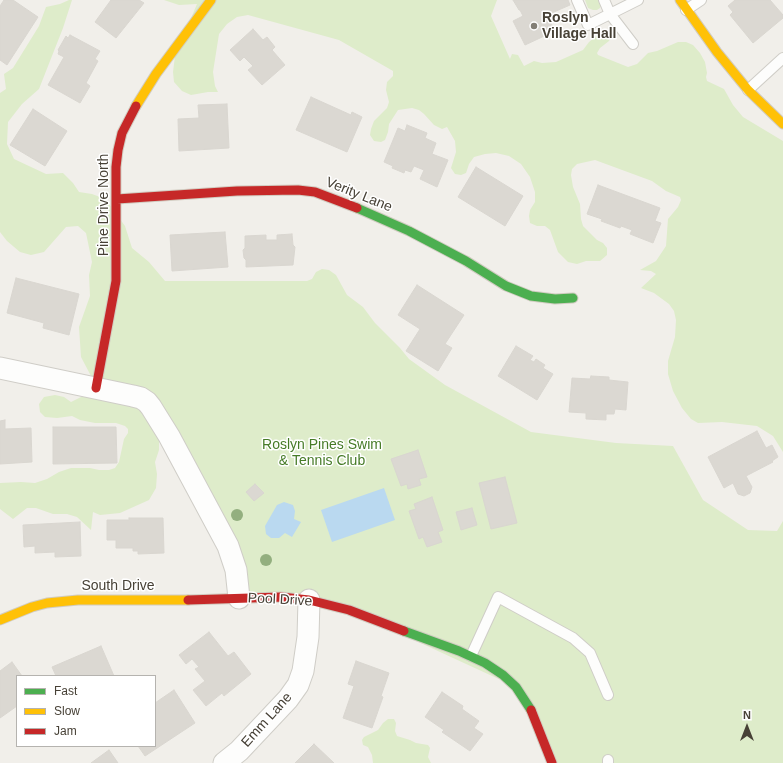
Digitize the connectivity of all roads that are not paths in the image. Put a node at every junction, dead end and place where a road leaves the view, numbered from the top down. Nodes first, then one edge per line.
1 (210, 0) edge
2 (577, 0) edge
3 (604, 0) edge
4 (638, 0) edge
5 (680, 0) edge
6 (701, 0) edge
7 (686, 10) junction
8 (610, 14) junction
9 (633, 44) dead end
10 (783, 59) edge
11 (748, 90) junction
12 (783, 124) edge
13 (117, 199) junction
14 (573, 298) dead end
15 (0, 368) edge
16 (96, 388) junction
17 (239, 598) junction
18 (309, 600) junction
19 (0, 620) edge
20 (471, 656) junction
21 (608, 695) dead end
22 (224, 763) edge
23 (552, 763) edge

1 - 13 street, Pine Drive North
2 - 8 lane
3 - 8 lane
4 - 8 lane
5 - 7 street
6 - 7 lane
7 - 11 street
8 - 9 lane
10 - 11 lane
11 - 12 street
13 - 14 street, Verity Lane
13 - 16 street, Pine Drive North
15 - 16 street, Pool Drive
16 - 17 street, Pool Drive
17 - 18 street, Pool Drive
17 - 19 street, South Drive
18 - 20 street, Pool Drive
18 - 22 street, Emm Lane
20 - 21 lane
20 - 23 street, Pool Drive

